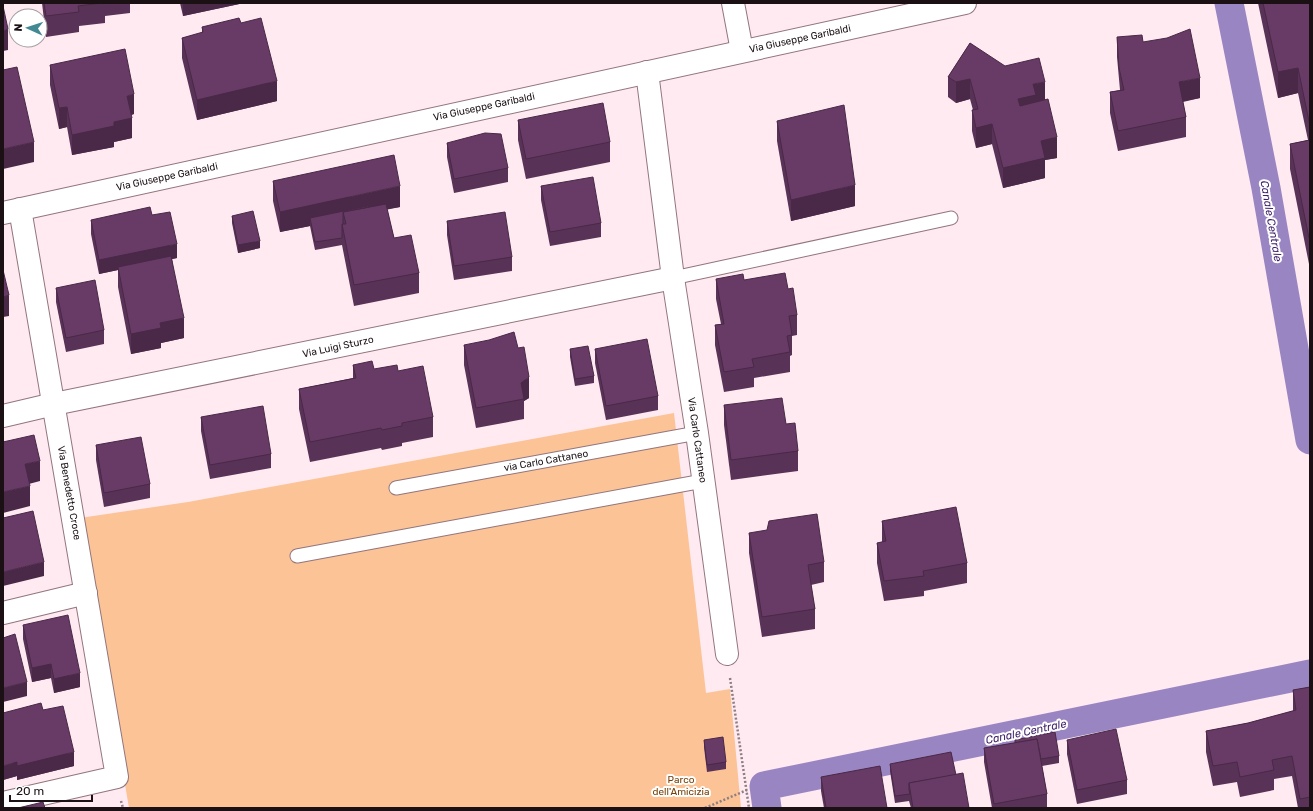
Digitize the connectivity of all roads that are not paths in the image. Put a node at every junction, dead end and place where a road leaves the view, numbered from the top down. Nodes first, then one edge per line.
1 (733, 3) edge
2 (965, 3) edge
3 (742, 51) junction
4 (647, 72) junction
5 (11, 211) edge
6 (951, 218) dead end
7 (673, 278) junction
8 (54, 404) junction
9 (3, 416) edge
10 (697, 433) junction
11 (703, 481) junction
12 (396, 488) dead end
13 (297, 556) dead end
14 (86, 593) junction
15 (3, 613) edge
16 (727, 654) road end
17 (3, 803) edge

1 - 3 street
2 - 3 street, Via Giuseppe Garibaldi
3 - 4 street, Via Giuseppe Garibaldi
4 - 5 street, Via Giuseppe Garibaldi
4 - 7 street, Via Carlo Cattaneo
5 - 8 street, Via Benedetto Croce
6 - 7 lane
7 - 8 street, Via Luigi Sturzo
7 - 10 street, Via Carlo Cattaneo
8 - 9 street, Via Luigi Sturzo
8 - 14 street, Via Benedetto Croce
10 - 11 street, Via Carlo Cattaneo
10 - 12 lane, via Carlo Cattaneo
11 - 13 lane
11 - 16 street, Via Carlo Cattaneo
14 - 15 street
14 - 17 street, Via Benedetto Croce

